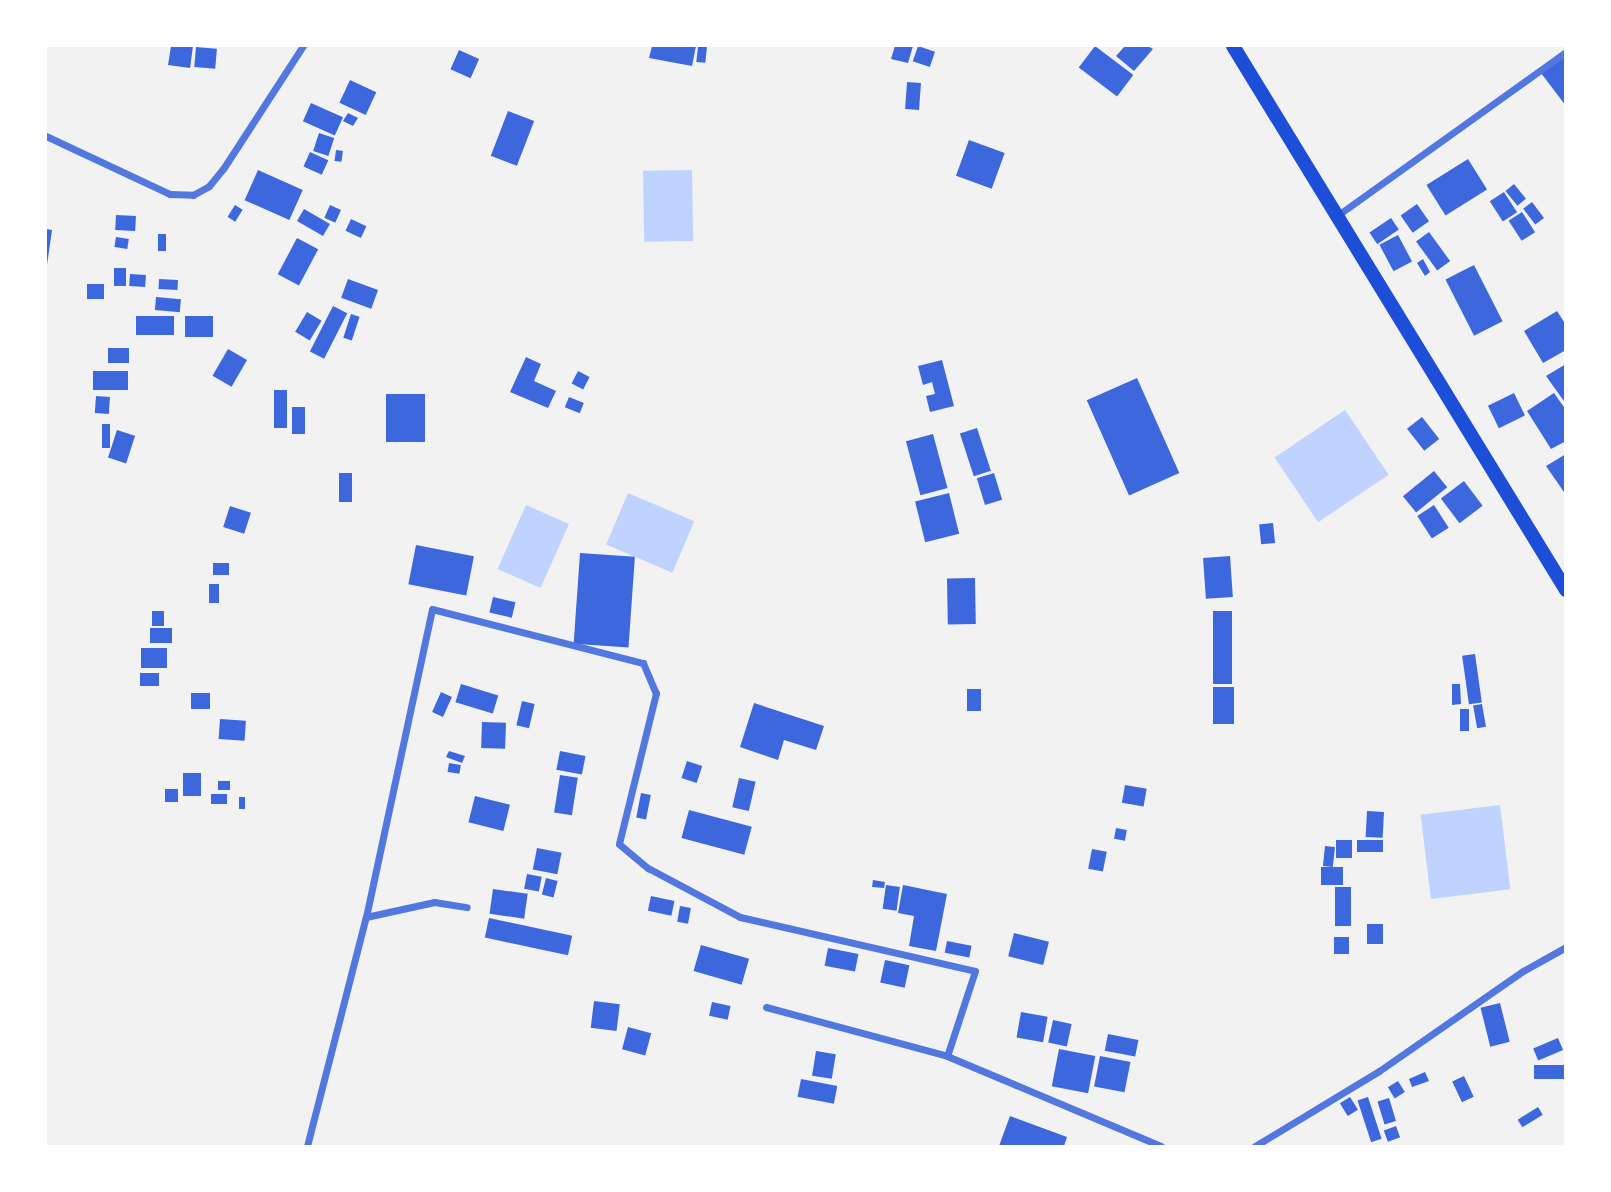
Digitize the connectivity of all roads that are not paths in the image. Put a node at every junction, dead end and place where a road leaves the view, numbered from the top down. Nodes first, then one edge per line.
1 (303, 46) edge
2 (1233, 46) edge
3 (1566, 52) edge
4 (46, 136) edge
5 (1338, 215) junction
6 (1566, 590) edge
7 (467, 907) dead end
8 (366, 917) junction
9 (1566, 947) edge
10 (766, 1007) dead end
11 (947, 1056) junction
12 (307, 1146) edge
13 (1161, 1146) edge
14 (1255, 1146) edge

1 - 4 street
2 - 5 main road
3 - 5 street
5 - 6 main road
7 - 8 street
8 - 11 street
8 - 12 street
9 - 14 street
10 - 11 street
11 - 13 street

